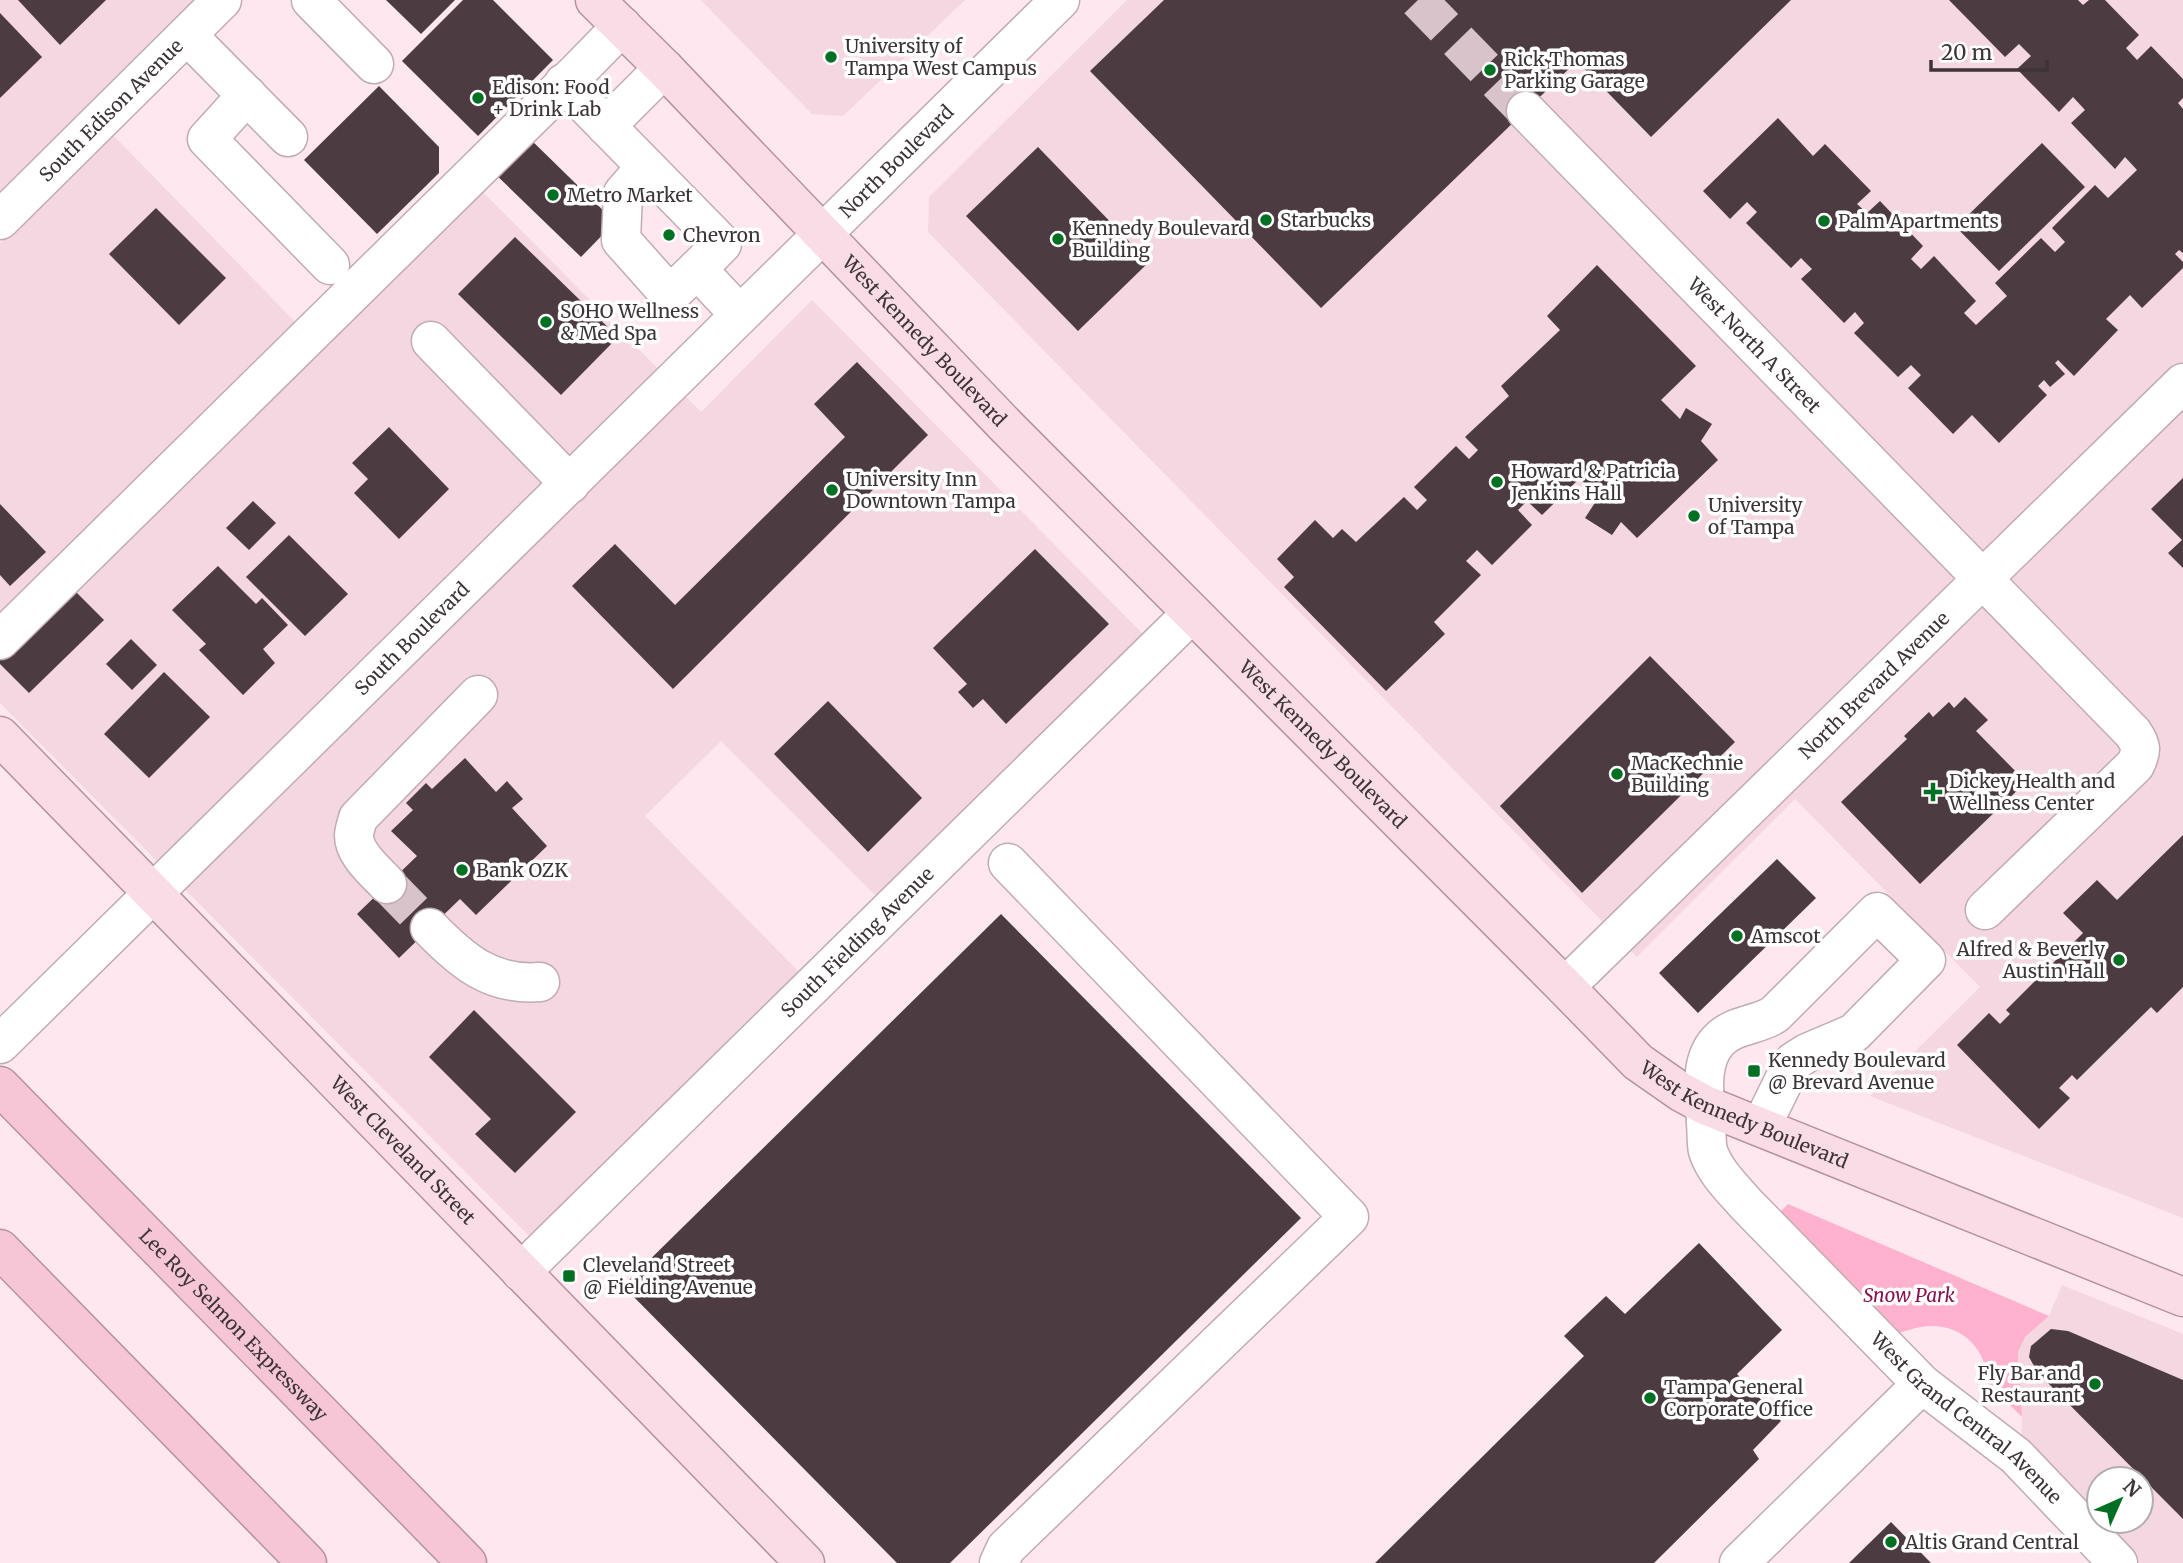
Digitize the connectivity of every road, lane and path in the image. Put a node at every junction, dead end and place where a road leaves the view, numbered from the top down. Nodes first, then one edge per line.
1 (222, 0) edge
2 (312, 0) edge
3 (595, 0) edge
4 (1060, 0) edge
5 (622, 26) junction
6 (187, 35) junction
7 (374, 64) dead end
8 (664, 68) junction
9 (564, 83) junction
10 (247, 95) junction
11 (1526, 111) tunnel mouth
12 (606, 126) junction
13 (288, 137) dead end
14 (646, 167) junction
15 (0, 220) edge
16 (822, 233) junction
17 (330, 265) dead end
18 (697, 269) junction
19 (739, 314) junction
20 (431, 341) dead end
21 (2183, 383) edge
22 (570, 484) junction
23 (1983, 579) junction
24 (1192, 612) junction
25 (0, 640) edge
26 (478, 695) dead end
27 (0, 736) edge
28 (1008, 863) dead end
29 (387, 884) tunnel mouth
30 (153, 893) junction
31 (1985, 910) dead end
32 (430, 928) tunnel mouth
33 (540, 982) dead end
34 (1565, 987) junction
35 (0, 1044) edge
36 (0, 1086) edge
37 (1705, 1105) junction
38 (1761, 1127) junction
39 (0, 1249) edge
40 (521, 1272) junction
41 (2183, 1297) edge
42 (1922, 1384) junction
43 (307, 1563) edge
44 (467, 1563) edge
45 (805, 1563) edge
46 (999, 1563) edge
47 (1739, 1563) edge
48 (2118, 1563) edge

1 - 6 street, South Edison Avenue
2 - 7 street
3 - 5 main road, West Kennedy Boulevard
4 - 16 street, North Boulevard
5 - 8 main road, West Kennedy Boulevard
5 - 9 street
6 - 10 street
6 - 15 street, South Edison Avenue
8 - 12 street
8 - 16 main road, West Kennedy Boulevard
9 - 12 street
9 - 25 street
10 - 13 street
10 - 17 street
11 - 23 street, West North A Street
12 - 14 street
14 - 18 street
14 - 18 street
16 - 19 street, South Boulevard
16 - 24 main road, West Kennedy Boulevard
18 - 19 street
19 - 22 street, South Boulevard
20 - 22 street
21 - 23 street, North Brevard Avenue
22 - 30 street, South Boulevard
23 - 31 street, West North A Street
23 - 34 street, North Brevard Avenue
24 - 34 main road, West Kennedy Boulevard
24 - 40 street, South Fielding Avenue
26 - 29 street
27 - 30 main road, West Cleveland Street
28 - 46 street
30 - 35 street, South Boulevard
30 - 40 main road, West Cleveland Street
32 - 33 street
34 - 37 main road, West Kennedy Boulevard
36 - 44 highway, Lee Roy Selmon Expressway
37 - 38 main road, West Kennedy Boulevard
37 - 38 street, West Grand Central Avenue
37 - 42 street, West Grand Central Avenue
38 - 41 main road, West Kennedy Boulevard
39 - 43 highway
40 - 45 main road, West Cleveland Street
42 - 47 street
42 - 48 street, West Grand Central Avenue

